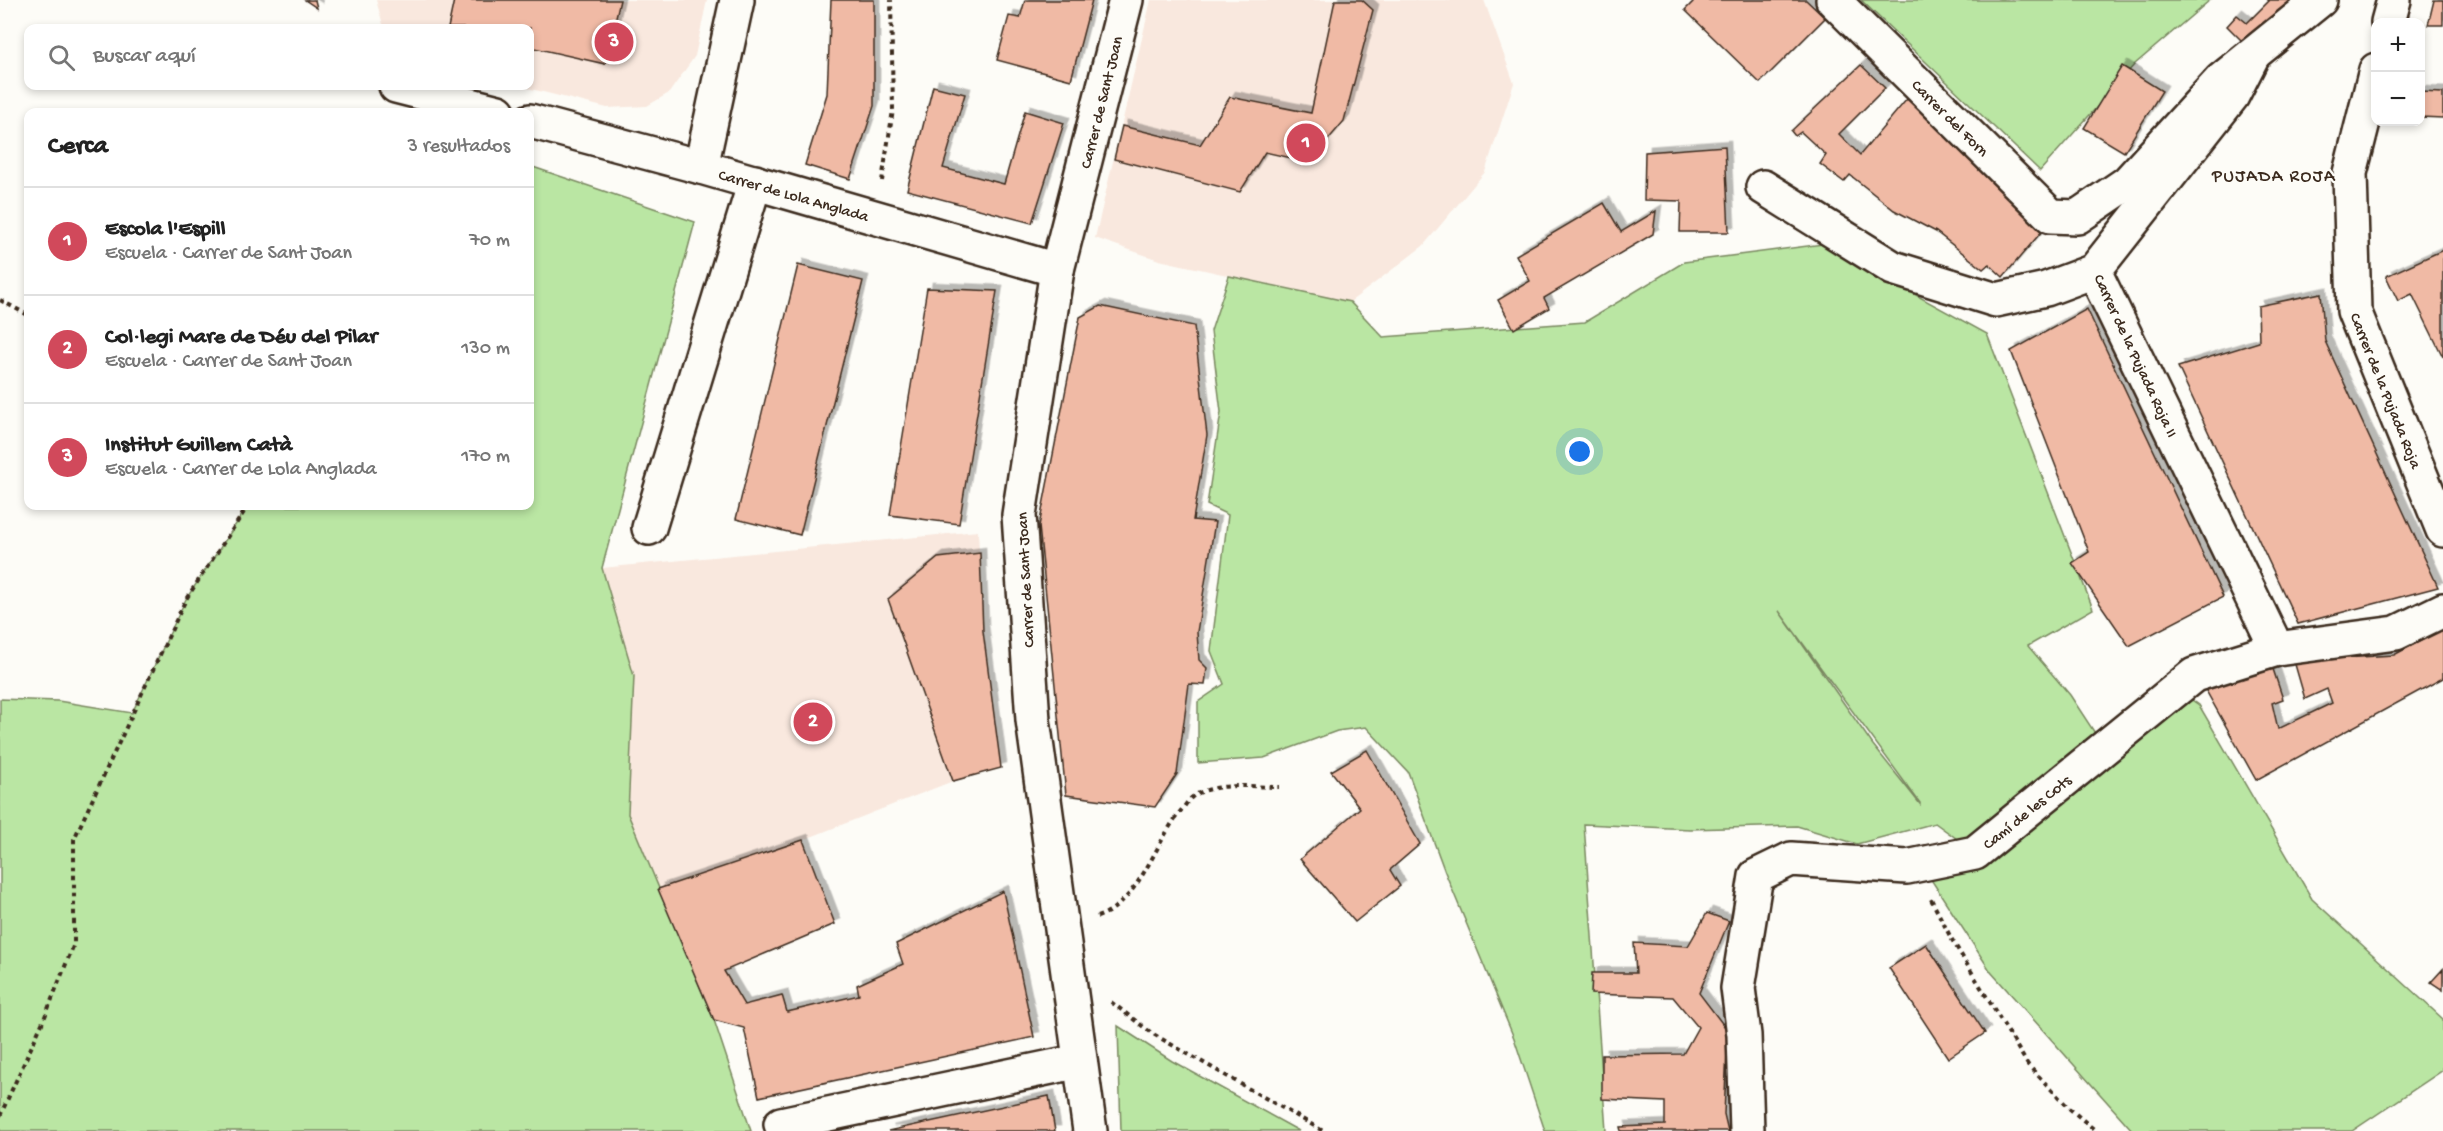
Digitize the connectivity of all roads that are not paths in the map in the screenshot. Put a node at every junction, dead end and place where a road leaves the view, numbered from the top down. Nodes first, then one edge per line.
1 (737, 0) edge
2 (1126, 0) edge
3 (1833, 0) edge
4 (2320, 0) edge
5 (2394, 0) edge
6 (2389, 18) edge
7 (2253, 55) junction
8 (2375, 72) edge
9 (412, 90) edge
10 (482, 108) edge
11 (534, 122) edge
12 (701, 167) junction
13 (755, 182) junction
14 (1763, 187) dead end
15 (1057, 270) junction
16 (2094, 271) junction
17 (649, 528) dead end
18 (2443, 530) edge
19 (2443, 610) edge
20 (2277, 649) junction
21 (1080, 1061) junction
22 (782, 1124) dead end
23 (1090, 1131) edge
24 (1747, 1131) edge

1 - 12 street
2 - 15 street, Carrer de Sant Joan
3 - 7 street, Carrer del Forn
4 - 7 street
5 - 6 street
7 - 16 street, Carrer de la Pujada Roja II
8 - 18 street, Carrer de la Pujada Roja
9 - 10 street
11 - 12 street, Carrer de Lola Anglada
12 - 13 street, Carrer de Lola Anglada
13 - 15 street, Carrer de Lola Anglada
13 - 17 street
14 - 16 street
15 - 21 street, Carrer de Sant Joan
16 - 20 street, Carrer de la Pujada Roja II
19 - 20 street, Camí de les Cots
20 - 24 street, Camí de les Cots
21 - 22 street
21 - 23 street, Carrer de Sant Joan

